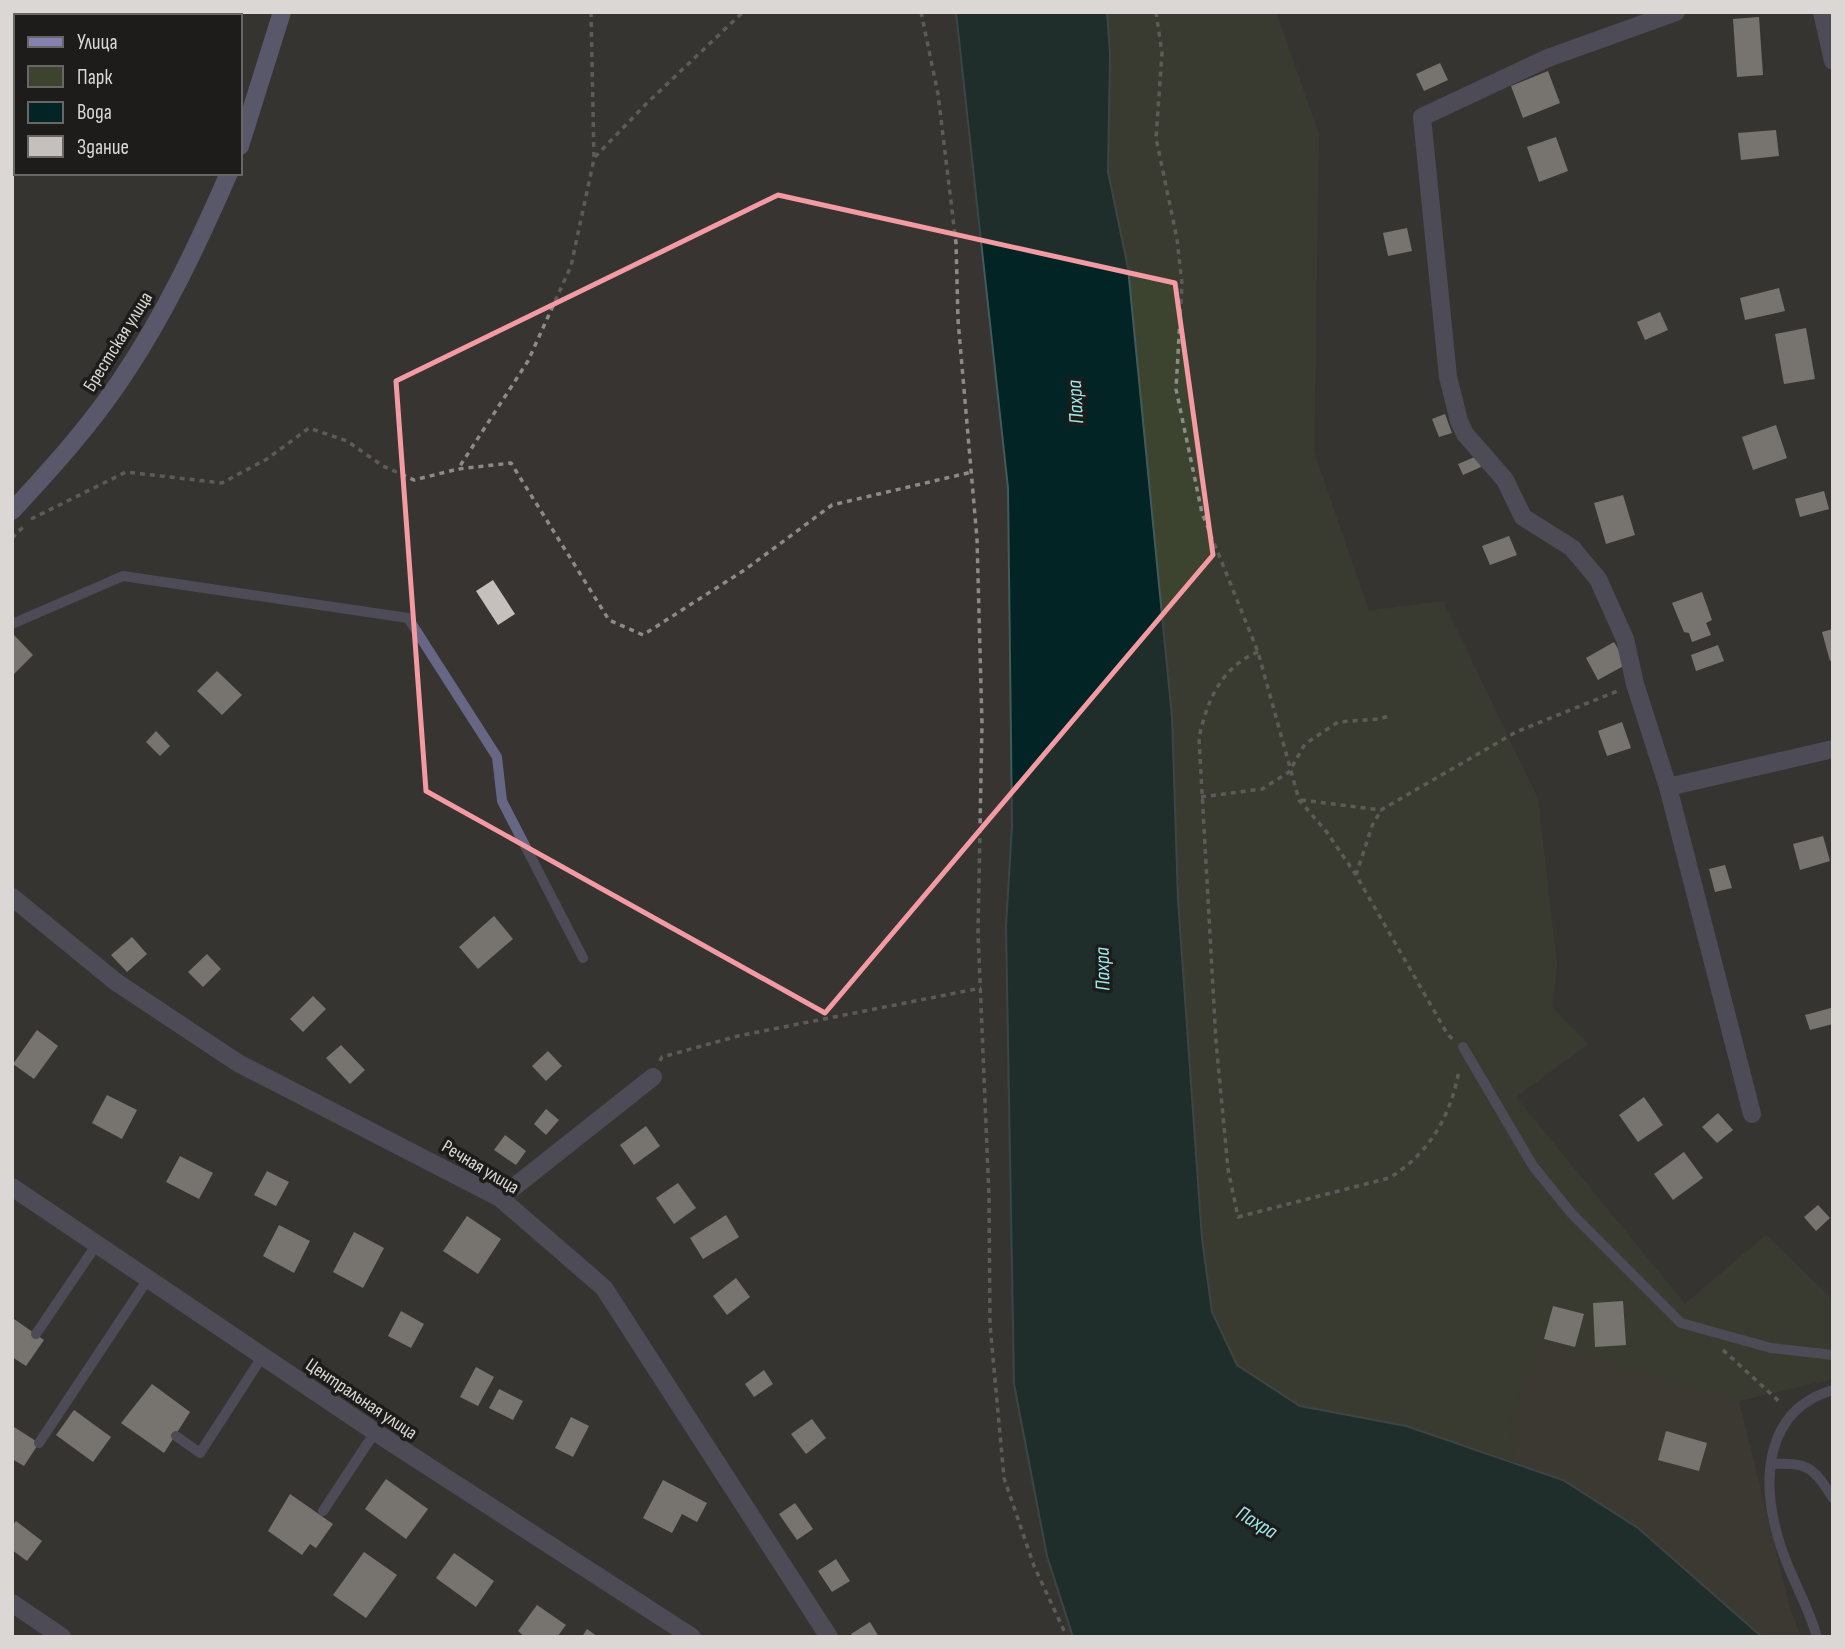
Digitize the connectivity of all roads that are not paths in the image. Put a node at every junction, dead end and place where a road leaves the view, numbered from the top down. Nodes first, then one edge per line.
1 (282, 12) edge
2 (1675, 12) edge
3 (1822, 12) edge
4 (1833, 61) edge
5 (242, 140) edge
6 (228, 175) edge
7 (12, 511) edge
8 (12, 624) edge
9 (1833, 748) edge
10 (1668, 788) junction
11 (12, 897) edge
12 (583, 958) dead end
13 (1463, 1046) road end
14 (653, 1077) road end
15 (1752, 1114) dead end
16 (15, 1194) edge
17 (500, 1198) junction
18 (97, 1244) junction
19 (148, 1279) junction
20 (36, 1334) dead end
21 (1833, 1355) edge
22 (262, 1357) junction
23 (1833, 1390) edge
24 (375, 1433) junction
25 (176, 1436) dead end
26 (39, 1443) dead end
27 (1771, 1464) junction
28 (1833, 1498) edge
29 (323, 1511) dead end
30 (12, 1603) edge
31 (62, 1637) edge
32 (692, 1637) edge
33 (828, 1637) edge
34 (1817, 1637) edge

1 - 5 main road
2 - 10 street
3 - 4 street
6 - 7 main road, Брестская улица
8 - 12 lane
9 - 10 street
10 - 15 street
11 - 17 street, Речная улица
13 - 21 lane
14 - 17 street
16 - 18 street, Центральная улица
17 - 33 street, Речная улица
18 - 19 street, Центральная улица
18 - 20 lane
19 - 22 street, Центральная улица
19 - 26 lane
22 - 24 street, Центральная улица
22 - 25 lane
23 - 27 lane
24 - 29 lane
24 - 32 street, Центральная улица
27 - 28 lane
27 - 34 lane
30 - 31 street

